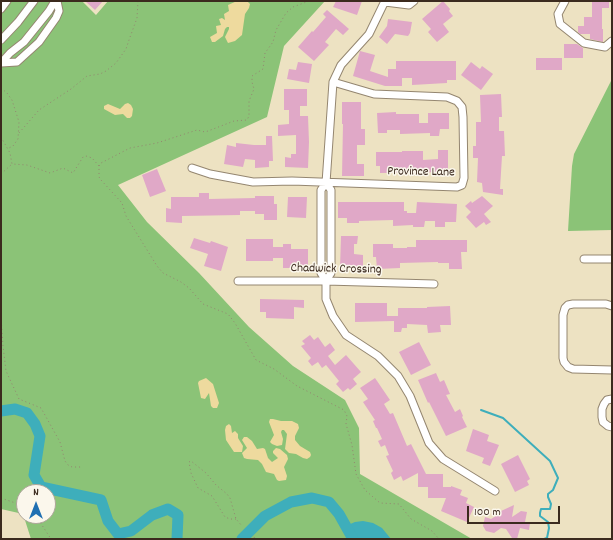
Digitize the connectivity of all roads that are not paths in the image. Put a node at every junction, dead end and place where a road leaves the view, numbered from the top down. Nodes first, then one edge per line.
1 (7, 1) edge
2 (34, 1) edge
3 (56, 1) edge
4 (385, 1) edge
5 (414, 1) edge
6 (565, 1) edge
7 (1, 9) edge
8 (1, 40) edge
9 (612, 41) edge
10 (1, 63) edge
11 (333, 82) junction
12 (192, 168) dead end
13 (326, 183) junction
14 (331, 231) junction
15 (321, 232) junction
16 (584, 259) dead end
17 (612, 259) edge
18 (238, 282) dead end
19 (326, 282) junction
20 (434, 284) dead end
21 (612, 306) edge
22 (612, 370) edge
23 (612, 399) edge
24 (612, 427) edge
25 (495, 491) dead end

1 - 7 street
2 - 8 street
3 - 10 street
3 - 10 street
4 - 5 street
4 - 11 street
6 - 9 street
11 - 13 street
11 - 13 street, Province Lane
12 - 13 street, Province Lane
13 - 14 street
13 - 15 street
14 - 15 street
14 - 19 street
15 - 19 street
16 - 17 street
18 - 19 street, Chadwick Crossing
19 - 20 street, Chadwick Crossing
19 - 25 street
21 - 22 street
23 - 24 street

